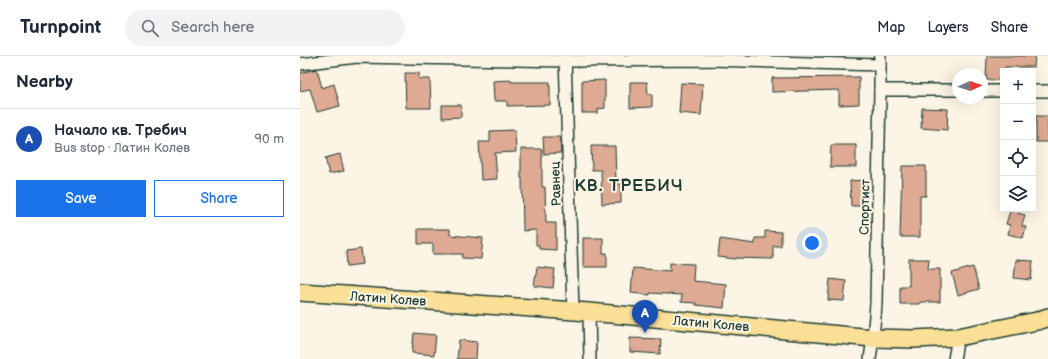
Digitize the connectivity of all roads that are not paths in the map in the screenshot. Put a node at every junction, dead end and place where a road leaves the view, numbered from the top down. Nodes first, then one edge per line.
1 (565, 58) edge
2 (710, 58) edge
3 (880, 60) edge
4 (300, 64) edge
5 (880, 90) junction
6 (952, 90) edge
7 (988, 90) edge
8 (1000, 91) edge
9 (1036, 91) edge
10 (1048, 91) edge
11 (300, 292) edge
12 (581, 312) junction
13 (1048, 317) edge
14 (958, 337) junction
15 (873, 338) junction
16 (590, 359) edge
17 (870, 359) edge
18 (954, 359) edge

1 - 2 street
1 - 4 street
1 - 12 street, Равнец
2 - 3 street
3 - 5 street, Спортист
5 - 6 street
5 - 15 street, Спортист
7 - 8 street
9 - 10 street
11 - 12 main road, Латин Колев
12 - 15 main road, Латин Колев
12 - 16 street, Равнец
13 - 14 main road, Латин Колев
14 - 15 main road, Латин Колев
14 - 18 street
15 - 17 street, Спортист

